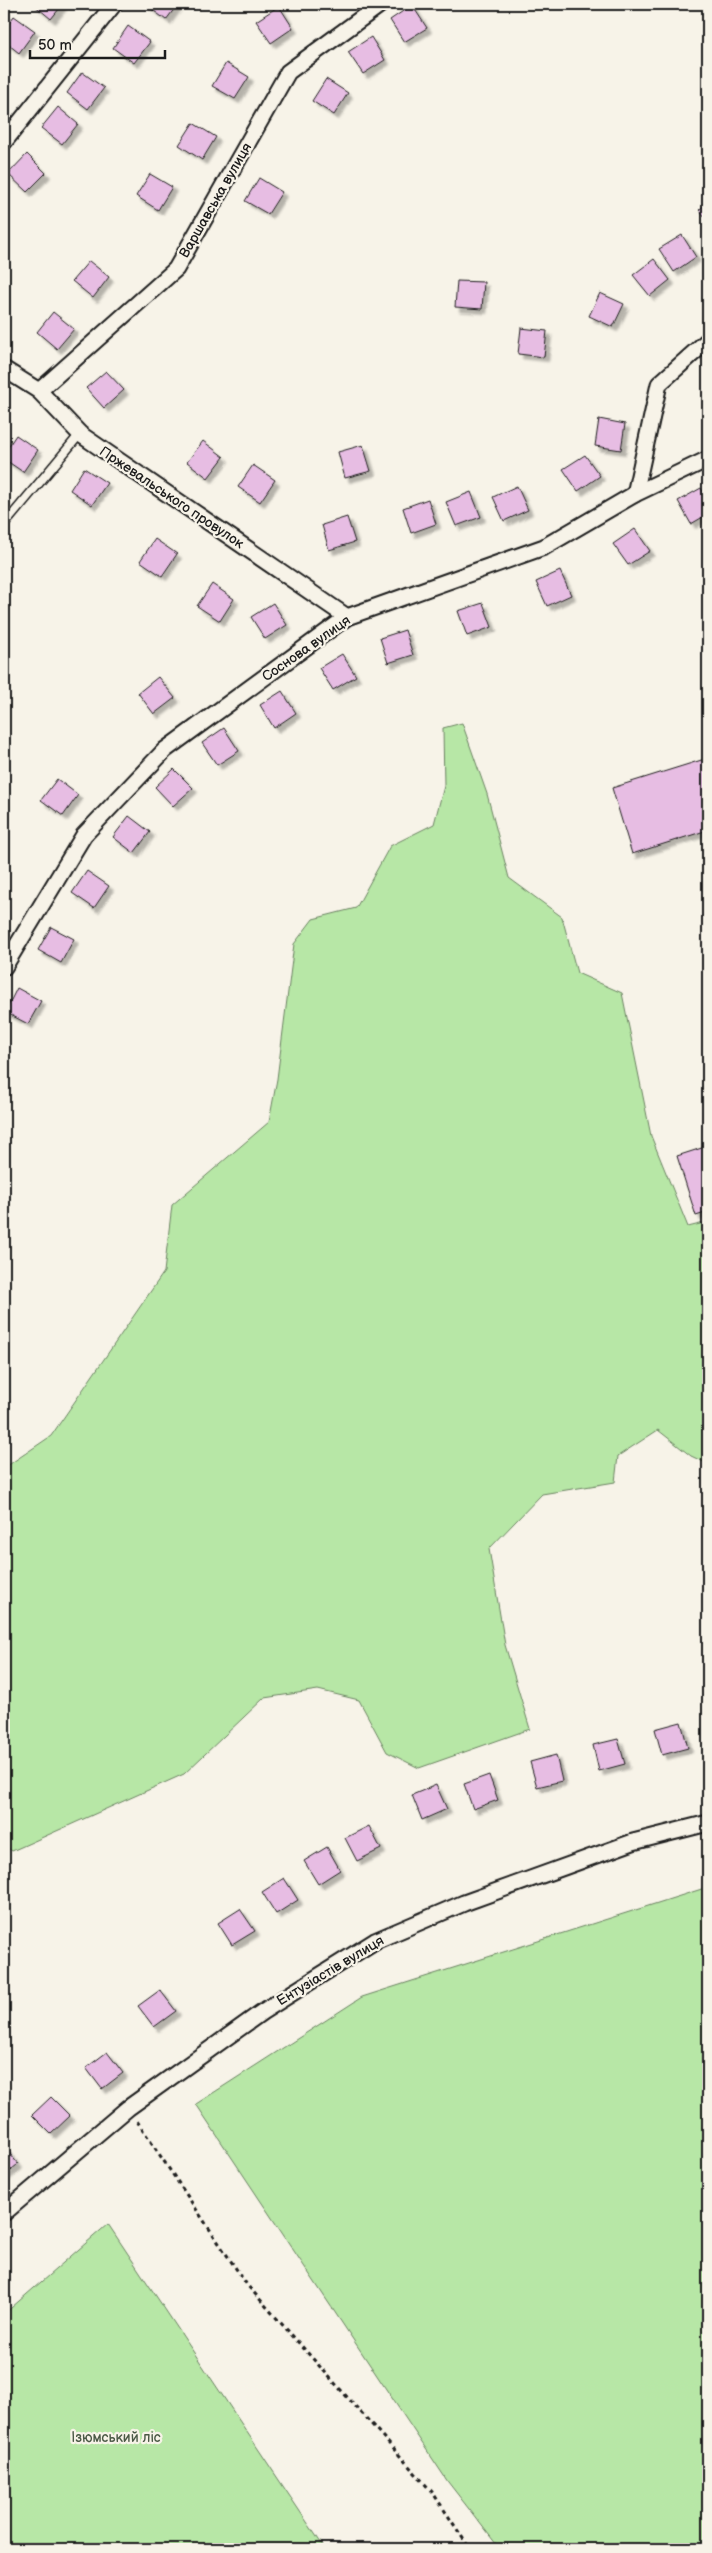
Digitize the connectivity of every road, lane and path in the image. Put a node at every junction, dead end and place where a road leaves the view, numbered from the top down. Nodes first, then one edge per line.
1 (114, 4) edge
2 (381, 4) edge
3 (4, 142) edge
4 (708, 340) edge
5 (4, 369) edge
6 (39, 391) junction
7 (80, 434) junction
8 (708, 459) edge
9 (635, 494) junction
10 (4, 525) edge
11 (347, 617) junction
12 (4, 968) edge
13 (708, 1823) edge
14 (128, 2108) junction
15 (4, 2213) edge
16 (470, 2549) edge

1 - 3 street
2 - 6 street, Варшавська вулиця
4 - 9 street
5 - 6 street, Пржевальського провулок
6 - 7 street, Пржевальського провулок
7 - 10 lane
7 - 11 street, Пржевальського провулок
8 - 9 street, Соснова вулиця
9 - 11 street, Соснова вулиця
11 - 12 street, Соснова вулиця
13 - 14 street, Ентузіастів вулиця
14 - 15 street, Ентузіастів вулиця
14 - 16 path

